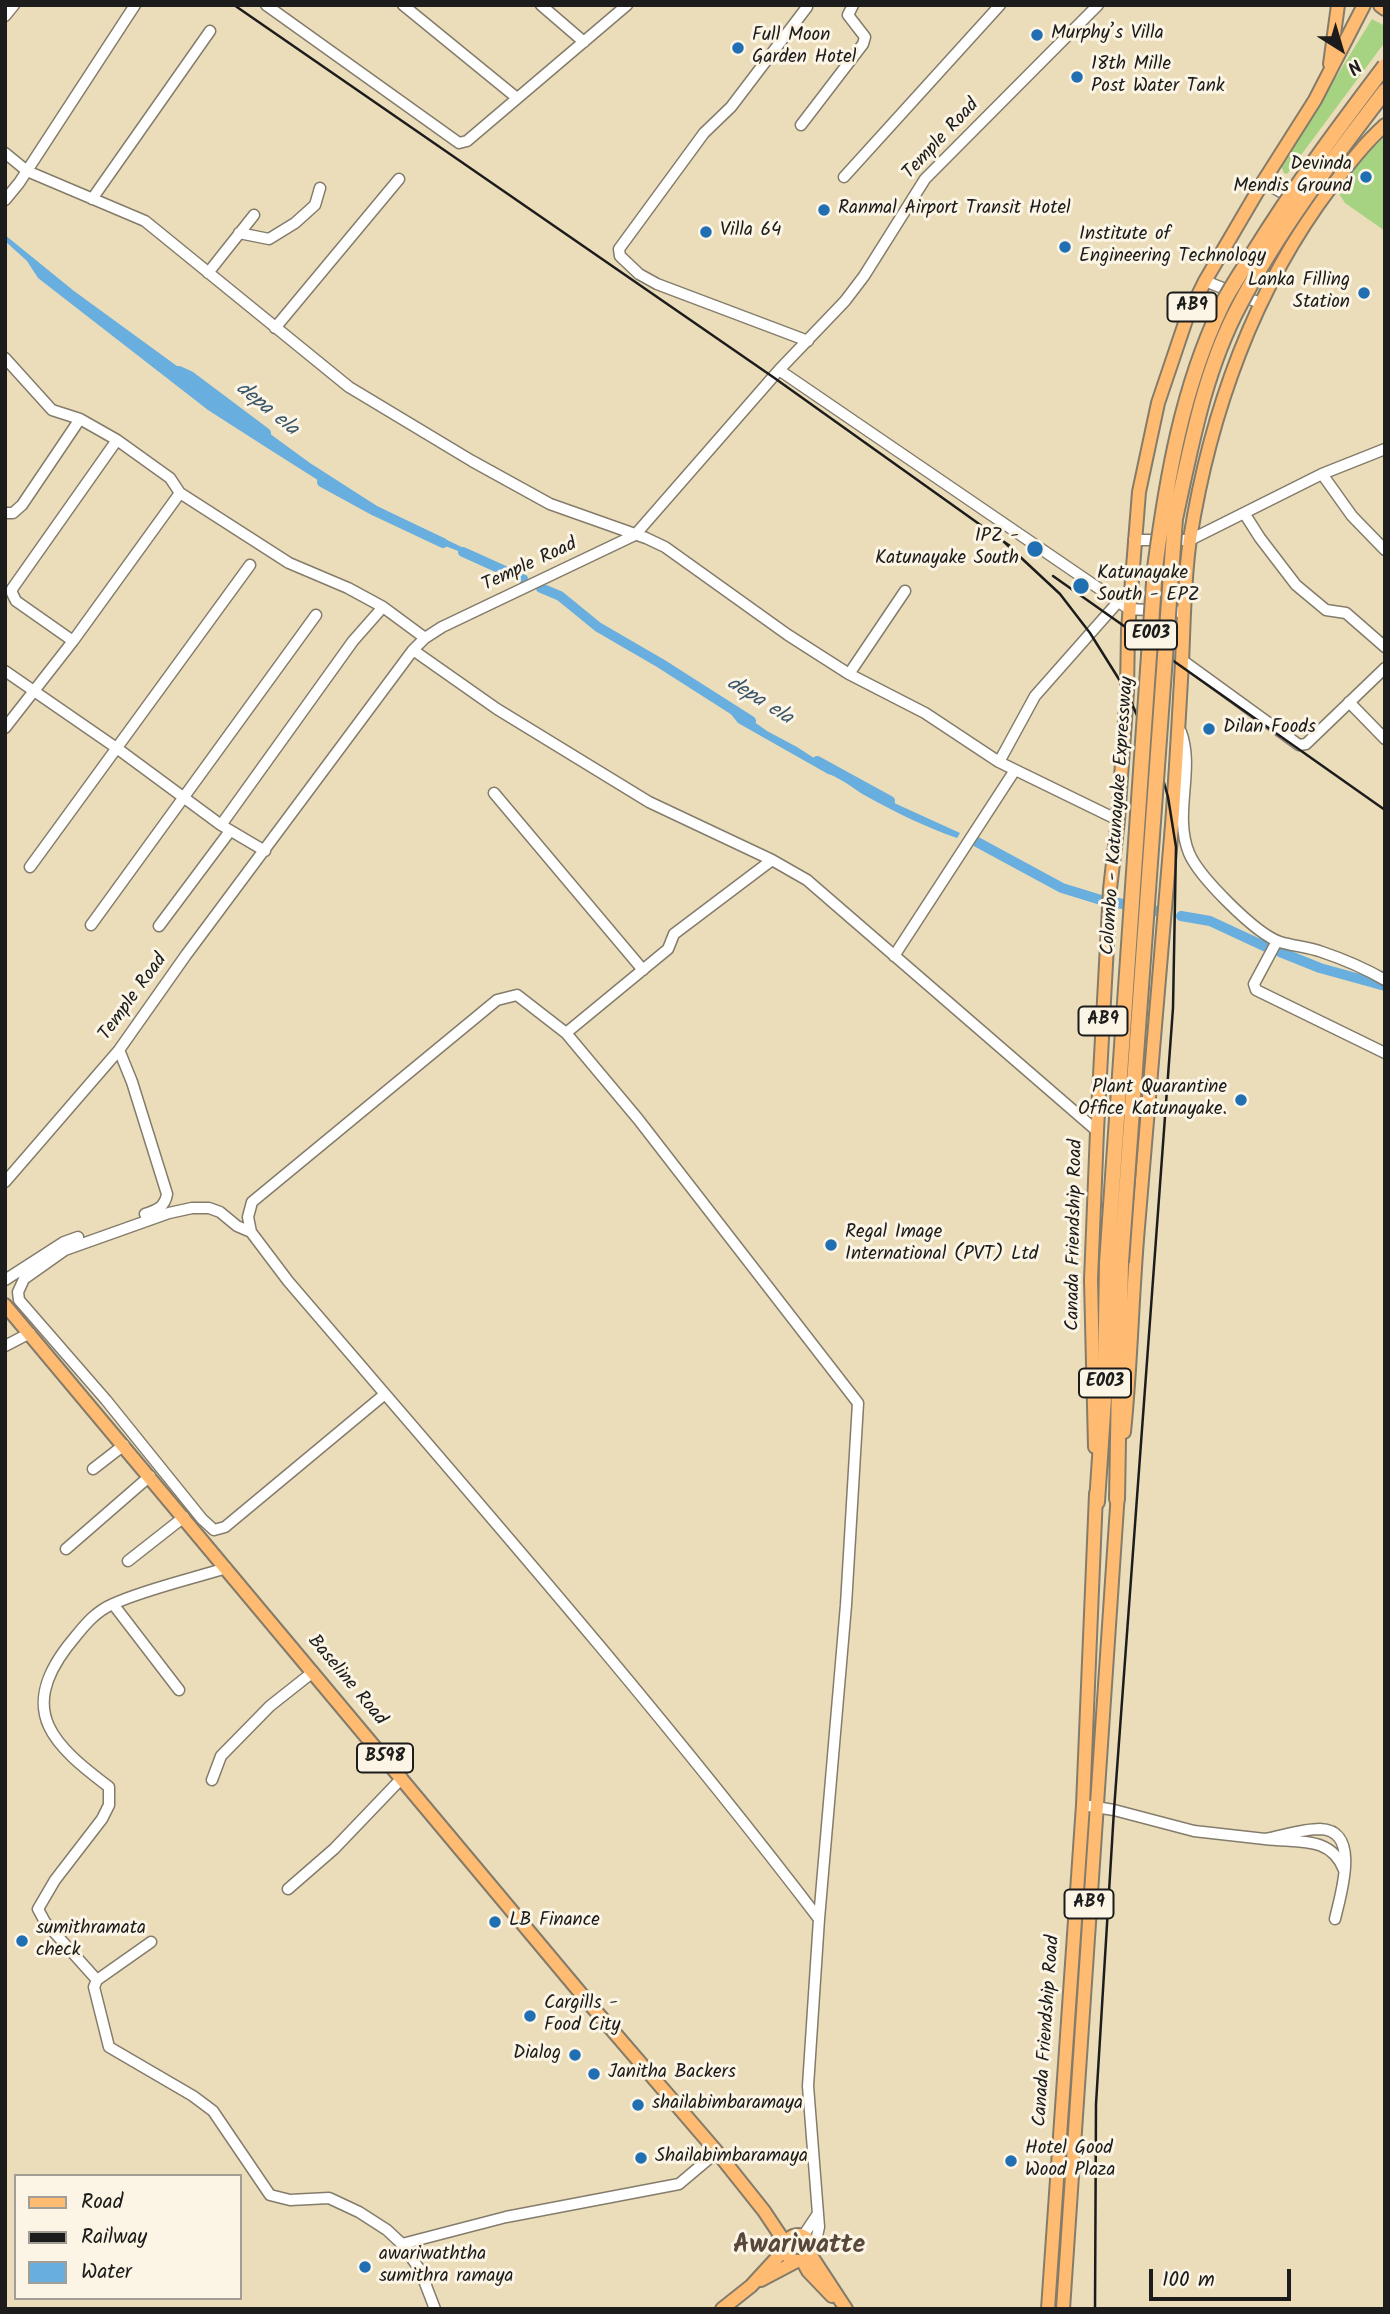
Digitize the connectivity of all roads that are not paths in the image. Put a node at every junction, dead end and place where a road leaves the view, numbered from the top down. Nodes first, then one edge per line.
1 (14, 5) edge
2 (135, 5) edge
3 (266, 5) edge
4 (403, 5) edge
5 (541, 5) edge
6 (627, 5) edge
7 (806, 5) edge
8 (853, 5) edge
9 (1000, 5) edge
10 (1098, 5) edge
11 (1338, 5) edge
12 (1364, 5) edge
13 (5, 16) edge
14 (210, 31) dead end
15 (584, 42) junction
16 (1385, 66) edge
17 (1385, 90) edge
18 (517, 99) junction
19 (1315, 100) junction
20 (801, 125) dead end
21 (1385, 125) edge
22 (5, 153) edge
23 (27, 172) junction
24 (845, 177) dead end
25 (399, 179) dead end
26 (1263, 182) junction
27 (320, 188) dead end
28 (92, 199) junction
29 (5, 200) edge
30 (1314, 210) junction
31 (254, 215) dead end
32 (239, 233) junction
33 (208, 273) junction
34 (1205, 281) junction
35 (1260, 303) junction
36 (275, 328) junction
37 (808, 341) junction
38 (5, 358) edge
39 (779, 370) junction
40 (80, 419) junction
41 (117, 440) junction
42 (1382, 454) edge
43 (1322, 474) junction
44 (180, 493) junction
45 (5, 513) edge
46 (1244, 513) junction
47 (635, 535) junction
48 (1134, 540) junction
49 (1190, 540) junction
50 (1385, 550) edge
51 (250, 565) dead end
52 (905, 591) dead end
53 (1124, 605) junction
54 (383, 607) junction
55 (1183, 612) junction
56 (316, 615) dead end
57 (425, 638) junction
58 (73, 641) junction
59 (1385, 647) edge
60 (413, 650) junction
61 (1182, 660) junction
62 (1385, 668) edge
63 (5, 671) edge
64 (849, 674) junction
65 (33, 690) junction
66 (1349, 702) junction
67 (5, 728) edge
68 (1178, 729) junction
69 (1385, 739) edge
70 (118, 749) junction
71 (999, 762) junction
72 (1015, 770) junction
73 (494, 793) dead end
74 (184, 798) junction
75 (1118, 820) junction
76 (225, 828) junction
77 (265, 851) junction
78 (772, 860) junction
79 (30, 867) dead end
80 (91, 925) dead end
81 (159, 926) dead end
82 (1277, 941) junction
83 (894, 956) junction
84 (643, 970) junction
85 (1385, 980) edge
86 (566, 1033) junction
87 (119, 1050) junction
88 (1385, 1053) edge
89 (1097, 1131) junction
90 (5, 1182) edge
91 (251, 1232) junction
92 (1114, 1263) junction
93 (5, 1280) edge
94 (5, 1305) edge
95 (30, 1334) junction
96 (5, 1346) edge
97 (385, 1394) junction
98 (124, 1445) junction
99 (93, 1469) dead end
100 (150, 1476) junction
101 (1117, 1499) junction
102 (1097, 1502) junction
103 (184, 1517) junction
104 (66, 1549) dead end
105 (128, 1561) dead end
106 (226, 1567) junction
107 (113, 1604) junction
108 (313, 1672) junction
109 (178, 1690) dead end
110 (402, 1778) junction
111 (212, 1780) dead end
112 (1089, 1805) junction
113 (1265, 1839) junction
114 (1344, 1870) junction
115 (288, 1889) dead end
116 (819, 1919) junction
117 (1335, 1919) dead end
118 (151, 1942) dead end
119 (97, 1980) junction
120 (717, 2152) junction
121 (817, 2215) junction
122 (792, 2241) junction
123 (402, 2245) junction
124 (805, 2256) junction
125 (751, 2286) junction
126 (435, 2309) edge
127 (722, 2309) edge
128 (845, 2309) edge
129 (1048, 2309) edge
130 (1063, 2309) edge

1 - 13 street
2 - 23 street
3 - 18 street
4 - 18 street
5 - 15 street
6 - 15 street
7 - 37 street
8 - 20 street
9 - 24 street
10 - 37 street, Temple Road
11 - 19 main road
12 - 19 main road, Canada Friendship Road / AB9
14 - 28 street
15 - 18 street
16 - 92 highway, Colombo - Katunayake Expressway / E003, bridge
17 - 92 highway, Colombo - Katunayake Expressway / E003, bridge
19 - 26 main road, Canada Friendship Road / AB9
21 - 30 main road, Canada Friendship Road / AB9
22 - 23 street
23 - 28 street
23 - 29 street
25 - 36 street
26 - 30 street
26 - 34 main road, Canada Friendship Road / AB9
27 - 32 street
28 - 33 street
30 - 35 main road, Canada Friendship Road / AB9
31 - 32 street
32 - 33 street
33 - 36 street
34 - 35 street
34 - 48 main road, Canada Friendship Road / AB9
35 - 49 main road, Canada Friendship Road / AB9
36 - 47 street
37 - 39 street, Temple Road
38 - 40 street
39 - 47 street, Temple Road
39 - 53 street
40 - 41 street
40 - 45 street
41 - 44 street
41 - 58 street
42 - 43 street
43 - 46 street
43 - 50 street
44 - 54 street
44 - 58 street
46 - 49 street
46 - 59 street
47 - 57 street, Temple Road
47 - 64 street
48 - 49 street
48 - 53 main road, Canada Friendship Road / AB9
49 - 55 main road, Canada Friendship Road / AB9
51 - 70 street
52 - 64 street
53 - 55 street
53 - 71 street
53 - 75 main road, Canada Friendship Road / AB9
54 - 57 street
54 - 76 street
55 - 61 main road, Canada Friendship Road / AB9
56 - 74 street
57 - 60 street, Temple Road
58 - 65 street
60 - 77 street, Temple Road
60 - 78 street
61 - 66 street
61 - 68 main road, Canada Friendship Road / AB9
62 - 66 street
63 - 65 street
64 - 71 street
65 - 67 street
65 - 70 street
66 - 69 street
68 - 82 street
68 - 101 main road, Canada Friendship Road / AB9
70 - 74 street
70 - 79 street
71 - 72 street
72 - 75 street
72 - 83 street
73 - 84 street
74 - 76 street
74 - 80 street
75 - 89 main road, Canada Friendship Road / AB9
76 - 77 street
76 - 81 street
77 - 87 street, Temple Road
78 - 83 street
78 - 84 street
82 - 85 street
82 - 88 street
83 - 89 street
84 - 86 street
86 - 91 street
86 - 116 street
87 - 90 street, Temple Road
87 - 93 street
89 - 102 main road, Canada Friendship Road / AB9
91 - 97 street
91 - 97 street
92 - 101 highway, Colombo - Katunayake Expressway / E003
92 - 102 highway, Colombo - Katunayake Expressway / E003
94 - 95 main road, Baseline Road / B598
95 - 96 street
95 - 98 main road, Baseline Road / B598
97 - 116 street
98 - 99 street
98 - 100 main road, Baseline Road / B598
100 - 103 main road, Baseline Road / B598
100 - 104 street
101 - 112 main road, Canada Friendship Road / AB9
102 - 112 main road, Canada Friendship Road / AB9
103 - 105 street
103 - 106 main road, Baseline Road / B598
106 - 107 street
106 - 108 main road, Baseline Road / B598
107 - 109 street
107 - 119 street
108 - 110 main road, Baseline Road / B598
108 - 111 street
110 - 115 street
110 - 120 main road, Baseline Road / B598
112 - 113 street
112 - 129 main road, Canada Friendship Road / AB9
112 - 130 main road, Canada Friendship Road / AB9
113 - 114 street
113 - 114 street
114 - 117 street
116 - 121 street
118 - 119 street
119 - 123 street
120 - 122 main road, Baseline Road / B598
120 - 123 street
121 - 122 street
121 - 124 street
122 - 124 main road
122 - 124 main road
122 - 125 main road
123 - 126 street
124 - 125 main road
124 - 128 main road
125 - 127 main road

